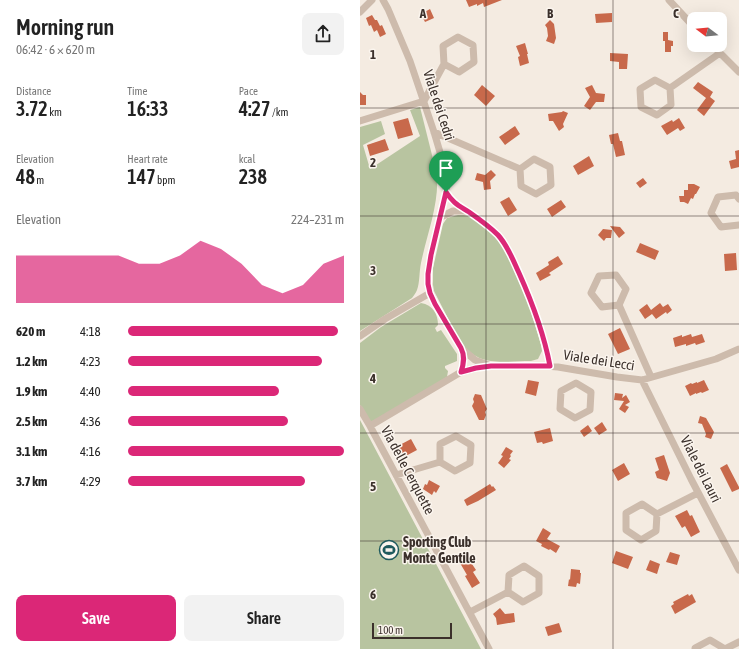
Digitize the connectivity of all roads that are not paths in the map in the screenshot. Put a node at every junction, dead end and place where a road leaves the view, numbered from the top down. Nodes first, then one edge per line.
1 (372, 0) edge
2 (383, 0) edge
3 (669, 0) edge
4 (360, 12) edge
5 (687, 19) edge
6 (720, 54) joint
7 (444, 64) junction
8 (739, 72) edge
9 (670, 88) junction
10 (424, 101) junction
11 (360, 121) edge
12 (434, 132) junction
13 (520, 169) junction
14 (446, 192) junction
15 (739, 199) edge
16 (467, 211) junction
17 (441, 217) junction
18 (739, 225) edge
19 (430, 293) junction
20 (619, 305) junction
21 (360, 336) edge
22 (461, 348) junction
23 (739, 349) edge
24 (491, 366) junction
25 (550, 366) junction
26 (580, 371) junction
27 (461, 372) junction
28 (651, 377) junction
29 (642, 380) junction
30 (576, 383) junction
31 (360, 410) edge
32 (370, 426) junction
33 (440, 462) junction
34 (396, 475) junction
35 (698, 493) junction
36 (657, 514) junction
37 (739, 570) edge
38 (508, 592) junction
39 (470, 612) junction
40 (739, 642) edge
41 (489, 649) edge
42 (695, 649) edge
43 (725, 649) edge

1 - 4 street
2 - 10 street, Viale dei Cedri
3 - 5 street
6 - 8 street
6 - 9 street
7 - 7 street
7 - 10 street
9 - 9 street
10 - 11 street
10 - 12 street, Viale dei Cedri
12 - 13 street
12 - 14 street, Viale dei Cedri
13 - 13 street
14 - 16 street
14 - 17 street, Viale dei Cedri
15 - 18 street
16 - 17 street
16 - 25 street
17 - 19 street, Viale dei Cedri
19 - 21 street
19 - 22 street
20 - 20 street
20 - 28 street
22 - 24 street
22 - 27 street
23 - 28 street, Viale dei Lecci
24 - 25 street, Viale dei Lecci
24 - 27 street, Viale dei Lecci
25 - 26 street, Viale dei Lecci
26 - 29 street, Viale dei Lecci
26 - 30 street
27 - 32 street, Viale dei Lecci
28 - 29 street, Viale dei Lecci
29 - 35 street, Viale dei Lauri
30 - 30 street
31 - 32 street, Via delle Cerquette
32 - 34 street, Via delle Cerquette
33 - 33 street
33 - 34 street
34 - 39 street, Via delle Cerquette
35 - 36 street
35 - 37 street, Viale dei Lauri
36 - 36 street
38 - 38 street
38 - 39 street
39 - 41 street, Via delle Cerquette
40 - 43 street
42 - 43 street

